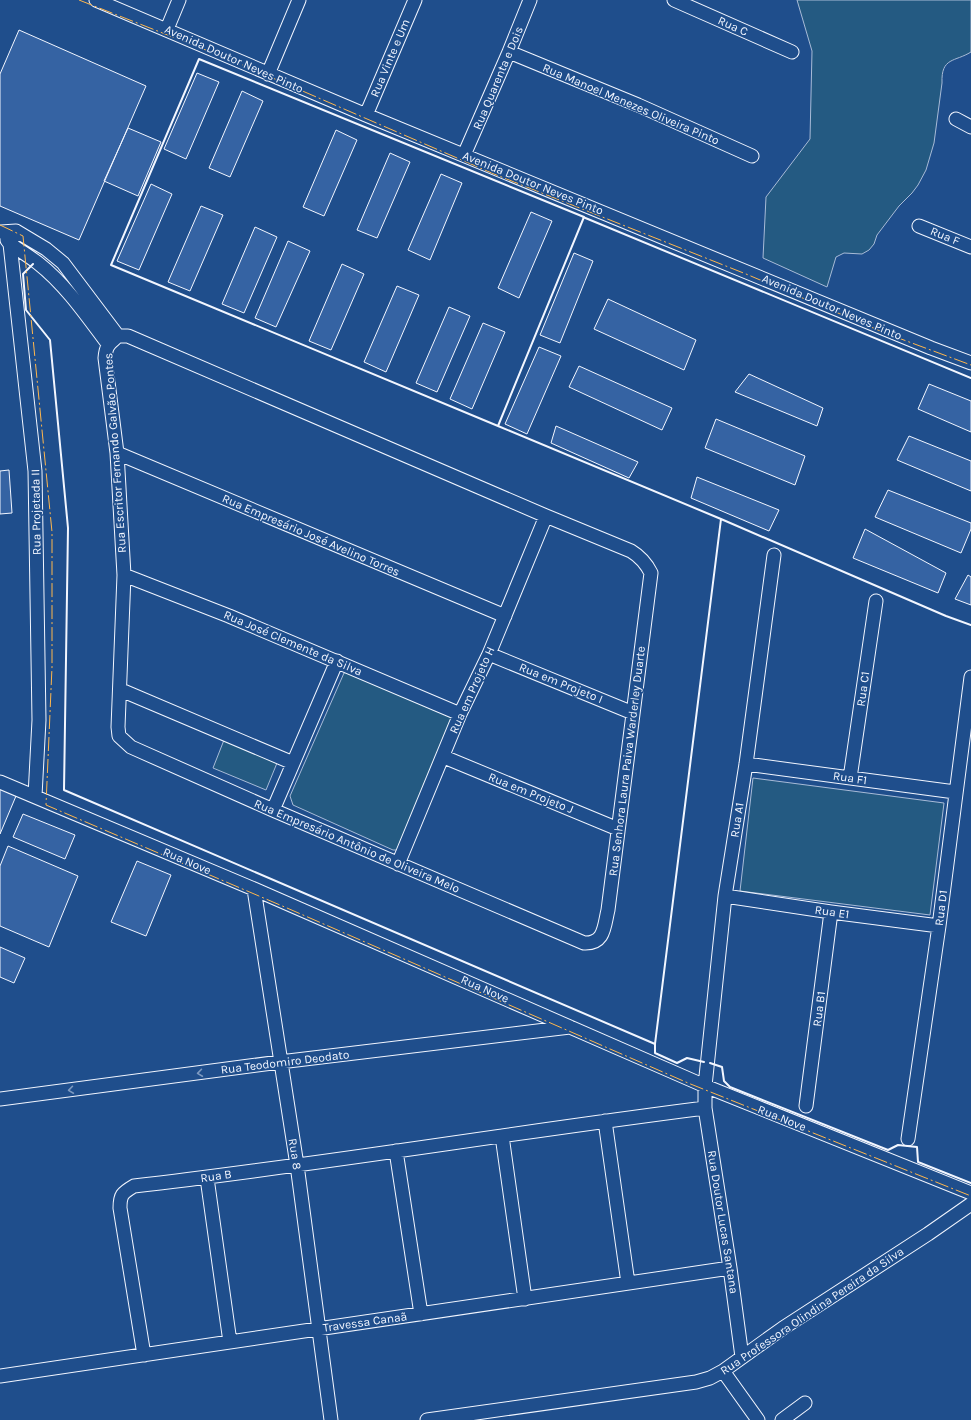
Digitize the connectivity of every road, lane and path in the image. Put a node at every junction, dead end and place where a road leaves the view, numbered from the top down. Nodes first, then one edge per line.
1 (96, 0) edge
2 (180, 0) edge
3 (299, 0) edge
4 (414, 0) edge
5 (530, 0) edge
6 (674, 0) edge
7 (167, 29) junction
8 (510, 52) junction
9 (792, 52) dead end
10 (268, 74) junction
11 (366, 115) junction
12 (956, 119) dead end
13 (971, 127) edge
14 (464, 155) junction
15 (752, 156) dead end
16 (919, 226) dead end
17 (1, 231) edge
18 (16, 231) junction
19 (10, 244) junction
20 (971, 246) edge
21 (46, 249) junction
22 (38, 262) junction
23 (113, 340) junction
24 (971, 363) edge
25 (117, 453) junction
26 (546, 516) junction
27 (774, 555) dead end
28 (124, 575) junction
29 (876, 601) dead end
30 (505, 616) junction
31 (488, 654) junction
32 (337, 661) junction
33 (971, 677) edge
34 (120, 690) junction
35 (633, 713) junction
36 (460, 714) junction
37 (124, 742) joint
38 (444, 757) junction
39 (293, 763) junction
40 (746, 764) junction
41 (850, 778) junction
42 (0, 782) edge
43 (955, 792) junction
44 (35, 796) junction
45 (273, 810) junction
46 (618, 829) junction
47 (398, 864) junction
48 (254, 889) junction
49 (725, 896) junction
50 (831, 912) junction
51 (939, 926) junction
52 (592, 943) joint
53 (570, 1026) junction
54 (280, 1062) junction
55 (705, 1086) junction
56 (0, 1100) edge
57 (806, 1106) dead end
58 (705, 1108) junction
59 (605, 1121) junction
60 (502, 1136) junction
61 (908, 1139) dead end
62 (396, 1151) junction
63 (297, 1164) junction
64 (206, 1178) junction
65 (971, 1193) edge
66 (971, 1204) edge
67 (730, 1268) junction
68 (628, 1284) junction
69 (525, 1299) junction
70 (421, 1314) junction
71 (318, 1329) junction
72 (230, 1342) junction
73 (144, 1355) junction
74 (742, 1357) junction
75 (723, 1371) junction
76 (0, 1376) edge
77 (805, 1403) dead end
78 (331, 1420) edge
79 (427, 1420) edge
80 (758, 1420) edge
81 (782, 1420) edge

1 - 7 street, Avenida Doutor Neves Pinto
2 - 7 street
3 - 10 street
4 - 11 street, Rua Vinte e Um
5 - 8 street, Rua Quarenta e Dois
6 - 9 street, Rua C
7 - 10 street, Avenida Doutor Neves Pinto
8 - 14 street, Rua Quarenta e Dois
8 - 15 street, Rua Manoel Menezes Oliveira Pinto
10 - 11 street, Avenida Doutor Neves Pinto
11 - 14 street, Avenida Doutor Neves Pinto
12 - 13 street
14 - 24 street, Avenida Doutor Neves Pinto
16 - 20 street, Rua F
17 - 18 street
17 - 19 street
18 - 19 street
18 - 21 street
19 - 22 street
19 - 44 street, Rua Projetada II
21 - 22 street
21 - 23 street
22 - 23 street
23 - 25 street, Rua Escritor Fernando Galvão Pontes
23 - 26 street
25 - 28 street, Rua Escritor Fernando Galvão Pontes
25 - 30 street, Rua Empresário José Avelino Torres
26 - 30 street, Rua em Projeto H
26 - 35 street, Rua Senhora Laura Paiva Warderley Duarte
27 - 40 street, Rua A1
28 - 32 street, Rua José Clemente da Silva
28 - 34 street, Rua Escritor Fernando Galvão Pontes
29 - 41 street, Rua C1
30 - 31 street, Rua em Projeto H
31 - 35 street, Rua em Projeto I
31 - 36 street, Rua em Projeto H
32 - 36 street, Rua José Clemente da Silva
32 - 39 street
33 - 43 street, Rua D1
34 - 37 street, Rua Escritor Fernando Galvão Pontes
34 - 39 street
35 - 46 street, Rua Senhora Laura Paiva Warderley Duarte
36 - 38 street, Rua em Projeto H
37 - 45 street, Rua Empresário Antônio de Oliveira Melo
38 - 46 street, Rua em Projeto J
38 - 47 street, Rua em Projeto H
39 - 45 street
40 - 41 street, Rua F1
40 - 49 street, Rua A1
41 - 43 street, Rua F1
42 - 44 street, Rua Nove
43 - 51 street, Rua D1
44 - 48 street, Rua Nove
45 - 47 street, Rua Empresário Antônio de Oliveira Melo
46 - 52 street, Rua Senhora Laura Paiva Warderley Duarte
47 - 52 street, Rua Empresário Antônio de Oliveira Melo
48 - 53 street, Rua Nove
48 - 54 street, Rua 8
49 - 50 street, Rua E1
49 - 55 street, Rua A1
50 - 51 street, Rua E1
50 - 57 street, Rua B1
51 - 61 street, Rua D1
53 - 54 street, Rua Teodomiro Deodato
53 - 55 street, Rua Nove
54 -> 56 street, Rua Teodomiro Deodato
54 - 63 street, Rua 8
55 - 58 street, Rua Doutor Lucas Santana
55 - 65 street, Rua Nove
58 - 59 street, Rua B
58 - 67 street, Rua Doutor Lucas Santana
59 - 60 street, Rua B
59 - 68 street
60 - 62 street, Rua B
60 - 69 street
62 - 63 street, Rua B
62 - 70 street
63 - 64 street, Rua B
63 - 71 street, Rua 8
64 - 72 street
64 - 73 street, Rua B
66 - 74 street, Rua Professora Olindina Pereira da Silva
67 - 68 street, Travessa Canaã
67 - 74 street, Rua Doutor Lucas Santana
68 - 69 street, Travessa Canaã
69 - 70 street, Travessa Canaã
70 - 71 street, Travessa Canaã
71 - 72 street, Travessa Canaã
71 - 78 street, Rua 8
72 - 73 street, Travessa Canaã
73 - 76 street, Travessa Canaã
74 - 75 street, Rua Professora Olindina Pereira da Silva
75 - 79 street, Rua Professora Olindina Pereira da Silva
75 - 80 street
77 - 81 street

